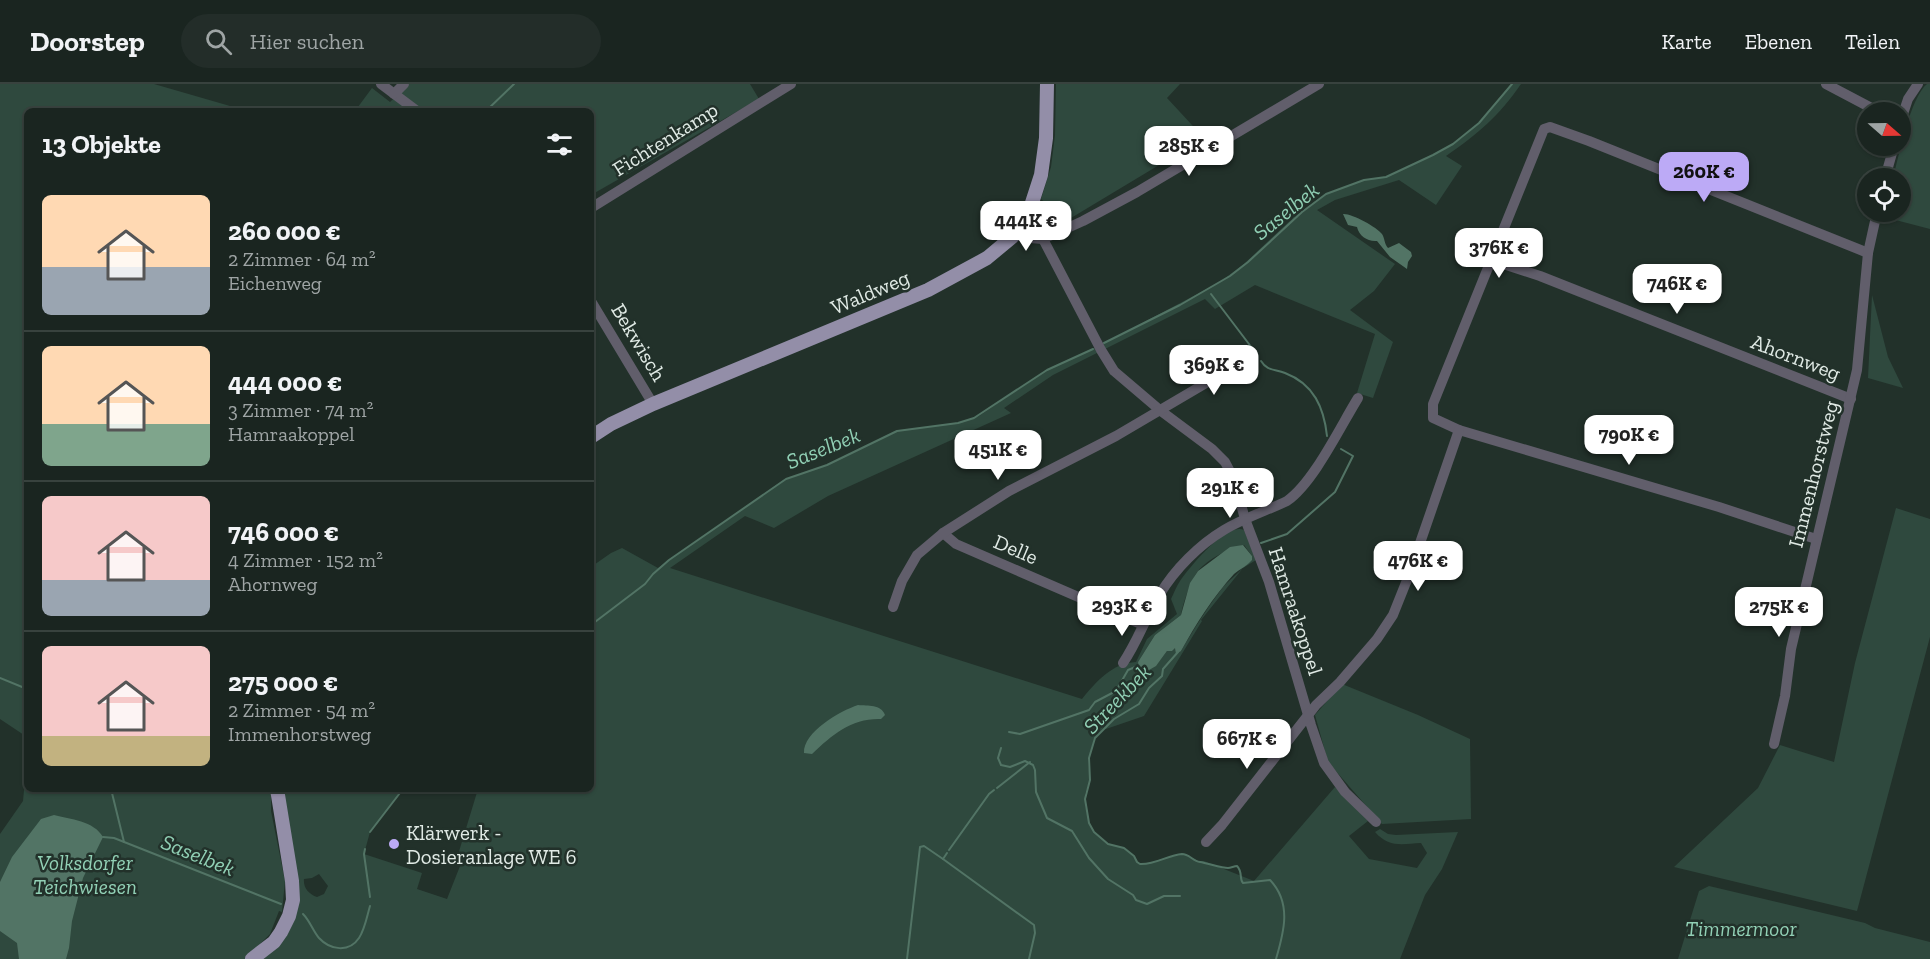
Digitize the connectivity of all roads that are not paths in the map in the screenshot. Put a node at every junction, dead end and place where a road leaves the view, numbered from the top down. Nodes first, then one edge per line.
1 (381, 84) edge
2 (404, 84) edge
3 (791, 84) edge
4 (1047, 84) edge
5 (1319, 84) edge
6 (1826, 84) edge
7 (1918, 84) edge
8 (394, 94) junction
9 (1860, 102) edge
10 (1907, 102) edge
11 (413, 108) edge
12 (594, 206) edge
13 (1875, 222) edge
14 (1018, 231) junction
15 (1043, 239) junction
16 (1868, 253) junction
17 (1491, 260) junction
18 (594, 306) edge
19 (1252, 356) dead end
20 (1358, 398) dead end
21 (1851, 399) junction
22 (653, 404) junction
23 (1161, 411) junction
24 (1459, 430) junction
25 (594, 435) edge
26 (1245, 519) junction
27 (943, 533) junction
28 (1816, 538) junction
29 (893, 607) dead end
30 (1143, 625) junction
31 (1123, 663) dead end
32 (1308, 715) junction
33 (1774, 744) dead end
34 (277, 792) edge
35 (1376, 822) dead end
36 (1206, 842) dead end
37 (252, 959) edge

1 - 8 street
2 - 8 street
3 - 12 street, Fichtenkamp
4 - 14 main road, Waldweg
5 - 15 street
6 - 9 street
7 - 10 street
8 - 11 street
13 - 16 street, Immenhorstweg
14 - 15 street
14 - 22 main road, Waldweg
15 - 23 street, Hamraakoppel
16 - 17 street
16 - 21 street, Immenhorstweg
17 - 21 street, Ahornweg
17 - 24 street
18 - 22 street, Bekwisch
19 - 23 street
20 - 26 street
21 - 28 street, Immenhorstweg
22 - 25 main road, Waldweg
23 - 26 street, Hamraakoppel
23 - 27 street
24 - 28 street
24 - 32 street
26 - 30 street
26 - 32 street, Hamraakoppel
27 - 29 street
27 - 30 street, Delle
28 - 33 street, Immenhorstweg
30 - 31 street
32 - 35 street, Hamraakoppel
32 - 36 street
34 - 37 main road

